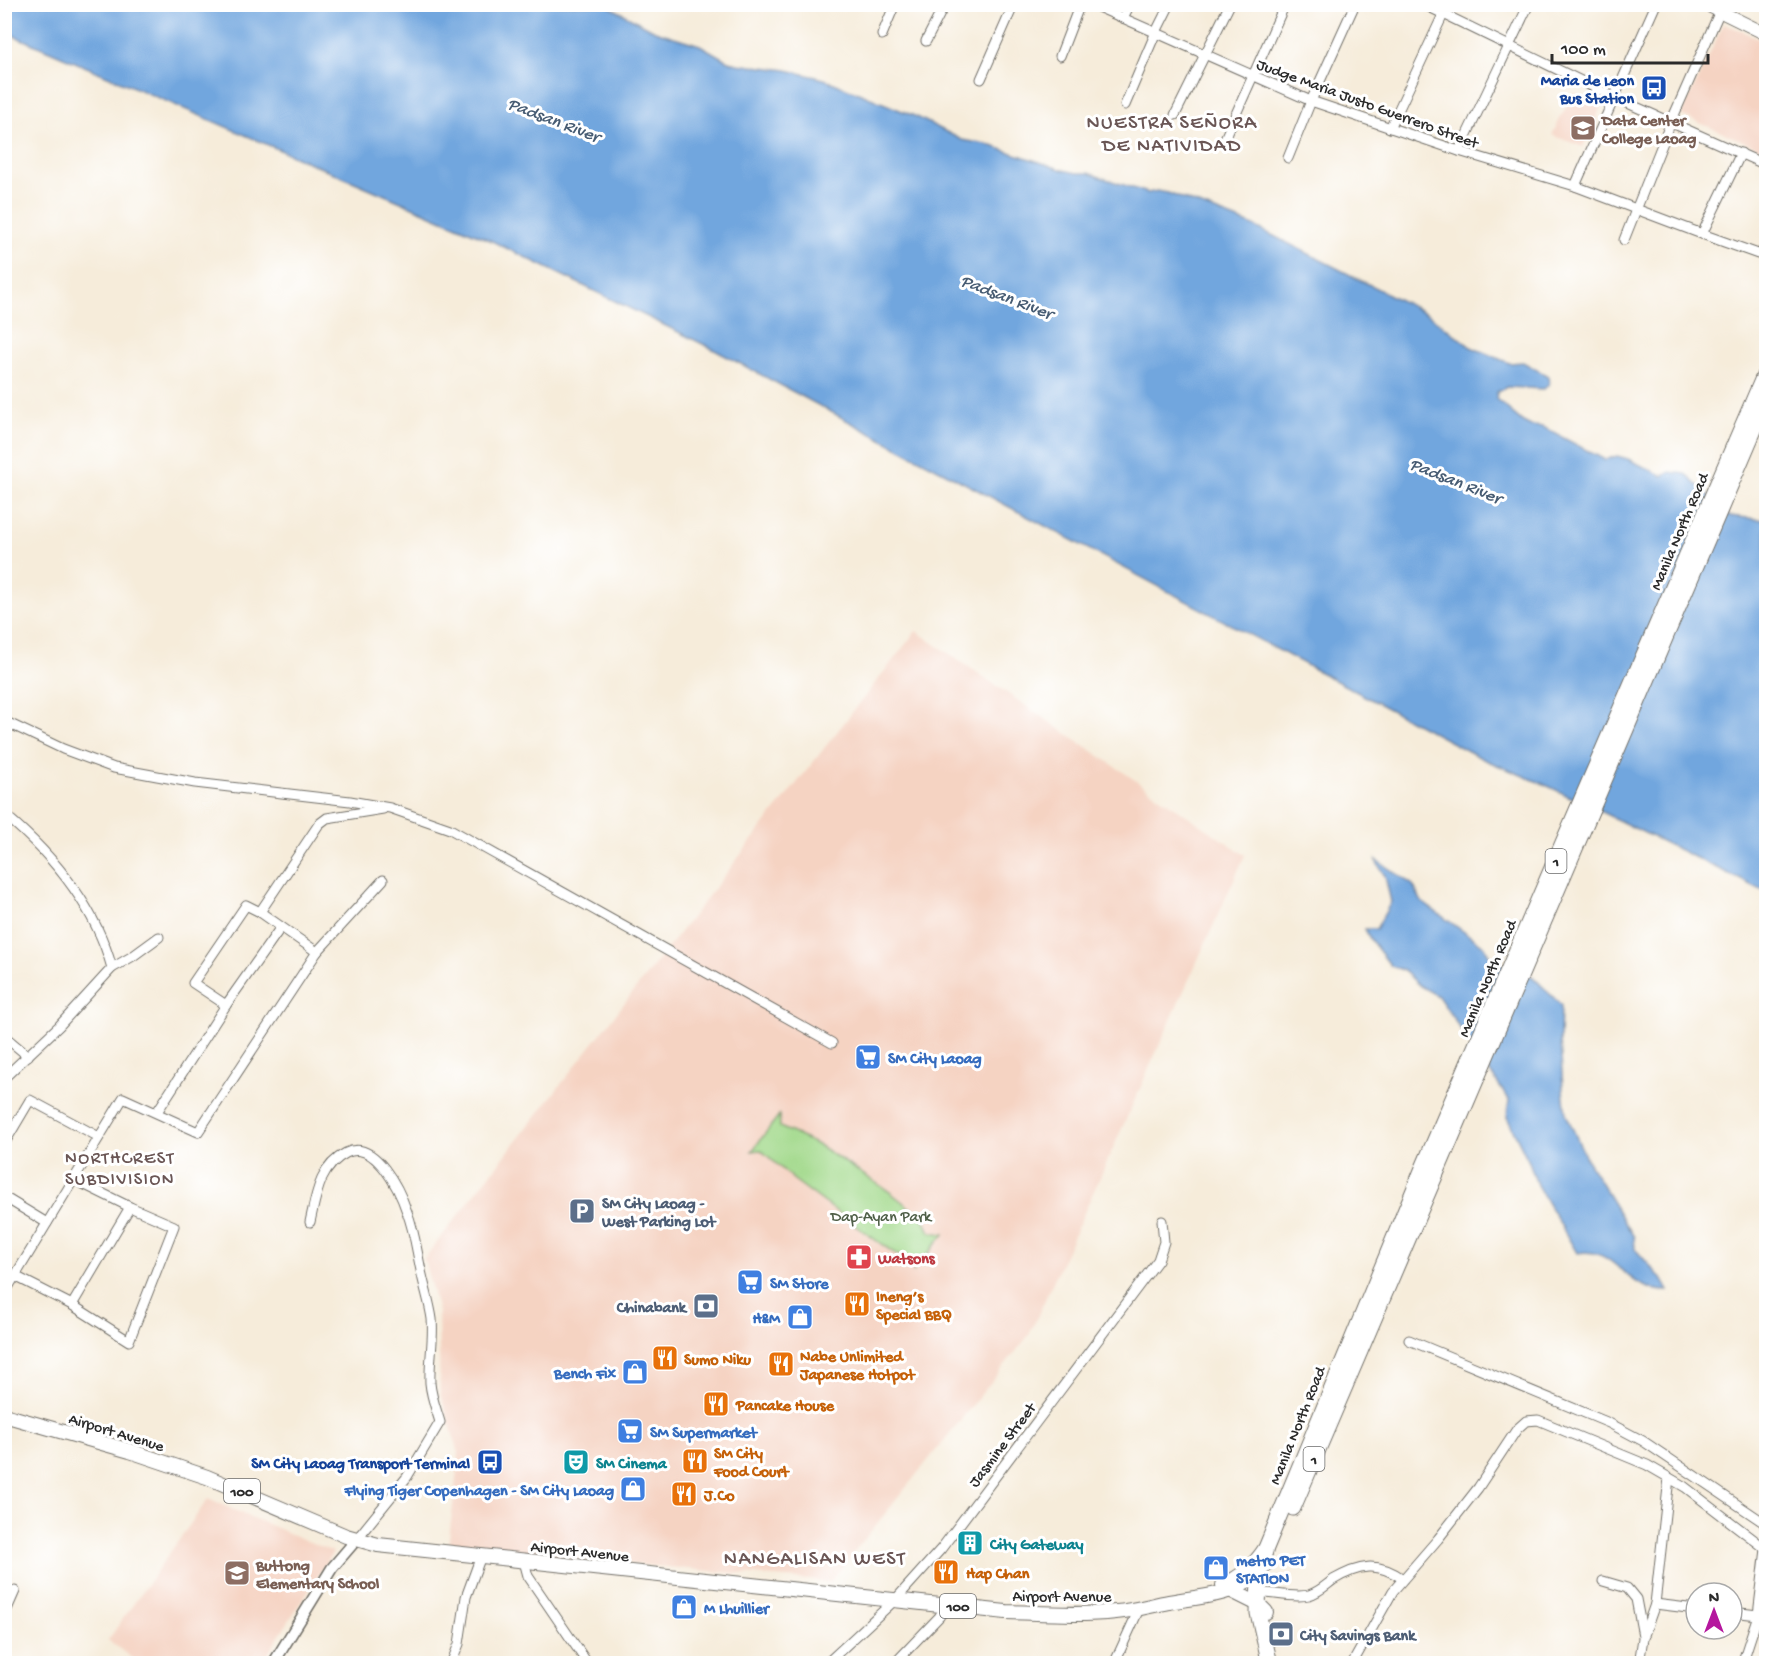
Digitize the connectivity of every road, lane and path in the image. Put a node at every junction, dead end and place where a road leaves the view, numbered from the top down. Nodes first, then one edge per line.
1 (895, 4) edge
2 (945, 4) edge
3 (1014, 4) edge
4 (1080, 4) edge
5 (1090, 4) edge
6 (1130, 4) edge
7 (1170, 4) edge
8 (1230, 4) edge
9 (1285, 4) edge
10 (1354, 4) edge
11 (1423, 4) edge
12 (1448, 4) edge
13 (1529, 4) edge
14 (1656, 4) edge
15 (1705, 4) edge
16 (1722, 8) edge
17 (1443, 14) junction
18 (1123, 18) junction
19 (1156, 32) junction
20 (1767, 34) edge
21 (882, 35) dead end
22 (926, 41) dead end
23 (1509, 47) junction
24 (1205, 55) junction
25 (1060, 56) dead end
26 (1252, 76) junction
27 (981, 79) dead end
28 (1614, 97) junction
29 (1311, 100) junction
30 (1125, 105) dead end
31 (1175, 115) dead end
32 (1671, 122) junction
33 (1390, 128) junction
34 (1223, 143) dead end
35 (1459, 151) junction
36 (1741, 153) junction
37 (1288, 158) dead end
38 (1767, 165) edge
39 (1575, 186) junction
40 (1636, 208) junction
41 (1702, 234) junction
42 (1624, 240) dead end
43 (1767, 244) edge
44 (1767, 371) edge
45 (1767, 402) edge
46 (4, 721) edge
47 (390, 808) junction
48 (4, 814) edge
49 (383, 880) dead end
50 (260, 912) junction
51 (281, 927) junction
52 (159, 937) dead end
53 (317, 952) junction
54 (112, 968) junction
55 (226, 1005) junction
56 (4, 1036) edge
57 (832, 1043) dead end
58 (28, 1056) junction
59 (4, 1078) edge
60 (157, 1112) junction
61 (99, 1137) junction
62 (4, 1144) edge
63 (74, 1179) junction
64 (4, 1197) edge
65 (130, 1207) junction
66 (1162, 1221) dead end
67 (310, 1222) dead end
68 (47, 1223) junction
69 (15, 1275) junction
70 (4, 1294) edge
71 (72, 1305) junction
72 (1409, 1340) dead end
73 (1353, 1353) junction
74 (4, 1415) edge
75 (1669, 1478) junction
76 (1767, 1524) edge
77 (356, 1540) junction
78 (1766, 1549) edge
79 (481, 1556) junction
80 (524, 1561) junction
81 (1265, 1561) junction
82 (1403, 1580) junction
83 (1603, 1581) dead end
84 (1226, 1590) junction
85 (15, 1591) dead end
86 (896, 1599) junction
87 (1173, 1601) junction
88 (1655, 1604) junction
89 (947, 1605) junction
90 (1140, 1607) junction
91 (1684, 1608) edge
92 (1262, 1609) junction
93 (1744, 1613) edge
94 (1758, 1615) junction
95 (4, 1616) edge
96 (1643, 1638) junction
97 (273, 1664) edge
98 (451, 1664) edge
99 (588, 1664) edge
100 (826, 1664) edge
101 (894, 1664) edge
102 (1114, 1664) edge
103 (1270, 1664) edge
104 (1352, 1664) edge
105 (1639, 1664) edge
106 (1742, 1664) edge

1 - 21 street
2 - 22 street
3 - 27 street
4 - 25 street
5 - 18 street, Judge Maria Justo Guerrero Street
6 - 18 street
7 - 19 street
8 - 24 street
9 - 26 street
10 - 29 street
11 - 17 street
12 - 17 street
13 - 23 street
14 - 28 street
15 - 16 main road
16 - 20 main road
16 - 32 street
17 - 23 street
17 - 33 street
18 - 19 street, Judge Maria Justo Guerrero Street
19 - 24 street, Judge Maria Justo Guerrero Street
19 - 30 street
23 - 28 street
23 - 35 street
24 - 26 street, Judge Maria Justo Guerrero Street
24 - 31 street
26 - 29 street, Judge Maria Justo Guerrero Street
26 - 34 street
28 - 32 street
28 - 39 street
29 - 33 street, Judge Maria Justo Guerrero Street
29 - 37 street
32 - 36 street
32 - 40 street
33 - 35 street, Judge Maria Justo Guerrero Street
35 - 39 street, Judge Maria Justo Guerrero Street
36 - 38 street
36 - 41 street
39 - 40 street, Judge Maria Justo Guerrero Street
40 - 41 street, Judge Maria Justo Guerrero Street
40 - 42 street
41 - 43 street, Judge Maria Justo Guerrero Street
44 - 73 highway, Manila North Road / 1
45 - 73 highway, Manila North Road / 1
46 - 47 street
47 - 50 street
47 - 57 street
48 - 54 street
49 - 53 street
50 - 51 street
50 - 55 street
51 - 53 street
51 - 55 street
52 - 54 street
53 - 60 street
54 - 58 street
55 - 60 street
56 - 58 street
58 - 59 street
60 - 61 street
61 - 62 street
61 - 63 street
63 - 65 street
63 - 68 street
64 - 68 street
65 - 71 street
65 - 71 street
66 - 86 street, Jasmine Street
67 - 77 street
68 - 69 street
69 - 70 street
69 - 71 street
72 - 76 street
73 - 81 highway, Manila North Road / 1
74 - 77 main road, Airport Avenue / 100
75 - 78 street
75 - 82 street
75 - 88 street
77 - 79 main road, Airport Avenue / 100
77 - 97 street
78 - 94 street
79 - 80 main road, Airport Avenue / 100
79 - 98 street
80 - 86 main road, Airport Avenue / 100
80 - 99 street
81 - 84 main road, Airport Avenue / 100
81 - 84 main road, Airport Avenue / 100
81 - 92 highway, Manila North Road
82 - 92 street
82 - 104 street
83 - 96 street
84 - 87 main road, Airport Avenue / 100
84 - 87 main road, Airport Avenue / 100
84 - 92 main road
85 - 95 street
86 - 89 main road, Airport Avenue / 100
86 - 100 street, Jasmine Street
87 - 90 main road, Airport Avenue / 100
88 - 91 street
88 - 96 street
89 - 90 main road, Airport Avenue / 100
89 - 101 street
90 - 102 street
92 - 103 highway, Manila North Road
93 - 94 street
94 - 106 street
96 - 105 street

